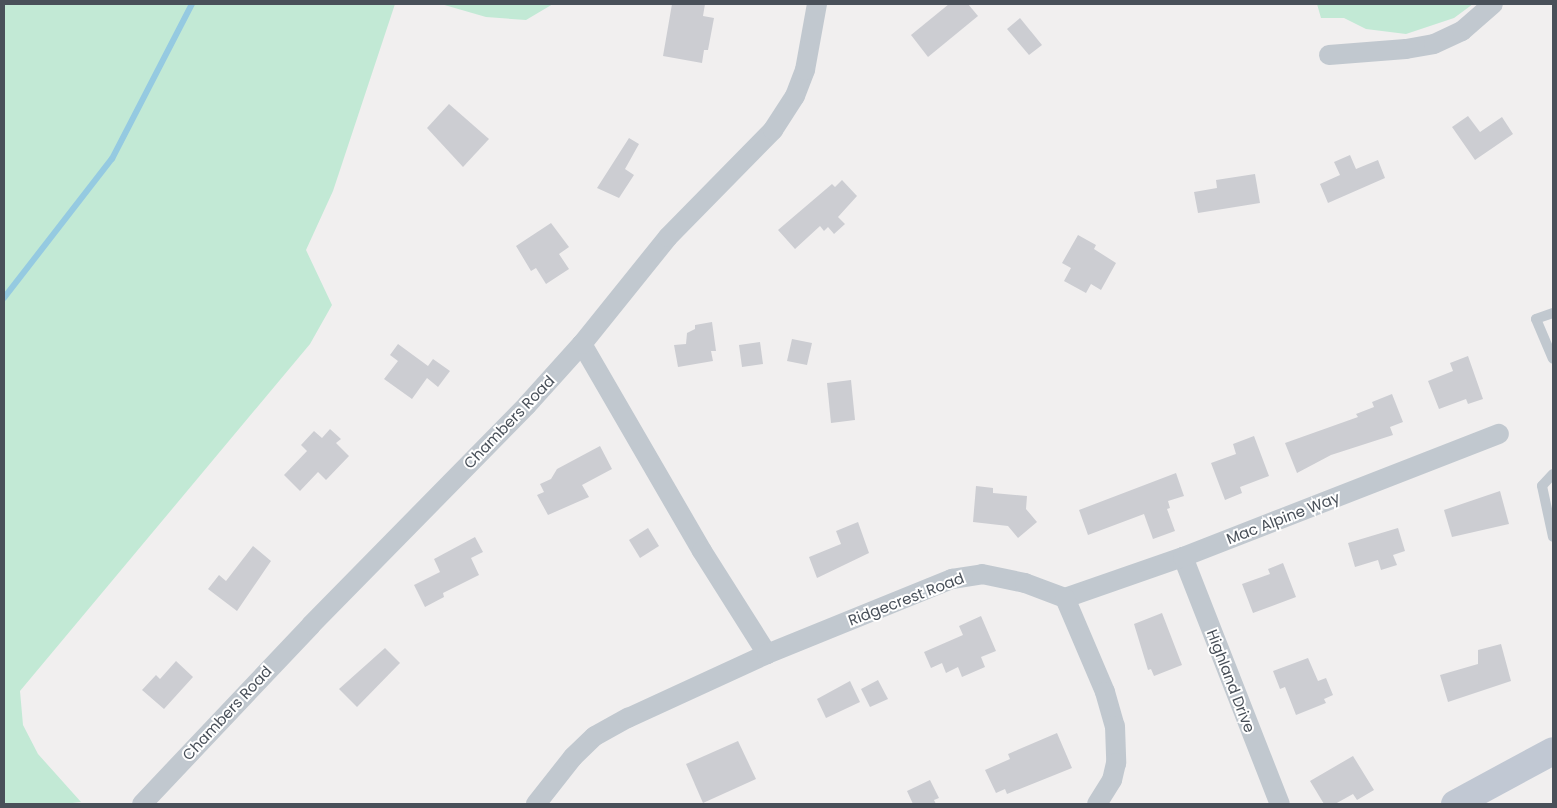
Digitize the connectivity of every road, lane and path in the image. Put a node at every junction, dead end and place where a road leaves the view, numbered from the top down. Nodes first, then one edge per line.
1 (817, 4) edge
2 (1493, 4) edge
3 (1329, 54) dead end
4 (1553, 312) edge
5 (582, 344) junction
6 (1553, 359) edge
7 (1499, 434) dead end
8 (1553, 474) edge
9 (1553, 537) edge
10 (1183, 557) junction
11 (1065, 598) junction
12 (767, 654) junction
13 (1553, 751) edge
14 (142, 804) edge
15 (536, 804) edge
16 (1098, 804) edge
17 (1280, 804) edge
18 (1455, 804) edge

1 - 5 street, Chambers Road
2 - 3 street
4 - 6 lane
5 - 12 street
5 - 14 street, Chambers Road
7 - 10 street, Mac Alpine Way
8 - 9 lane
10 - 11 street, Mac Alpine Way
10 - 17 street, Highland Drive
11 - 12 street, Ridgecrest Road
11 - 16 street
12 - 15 street, Ridgecrest Road
13 - 18 main road

